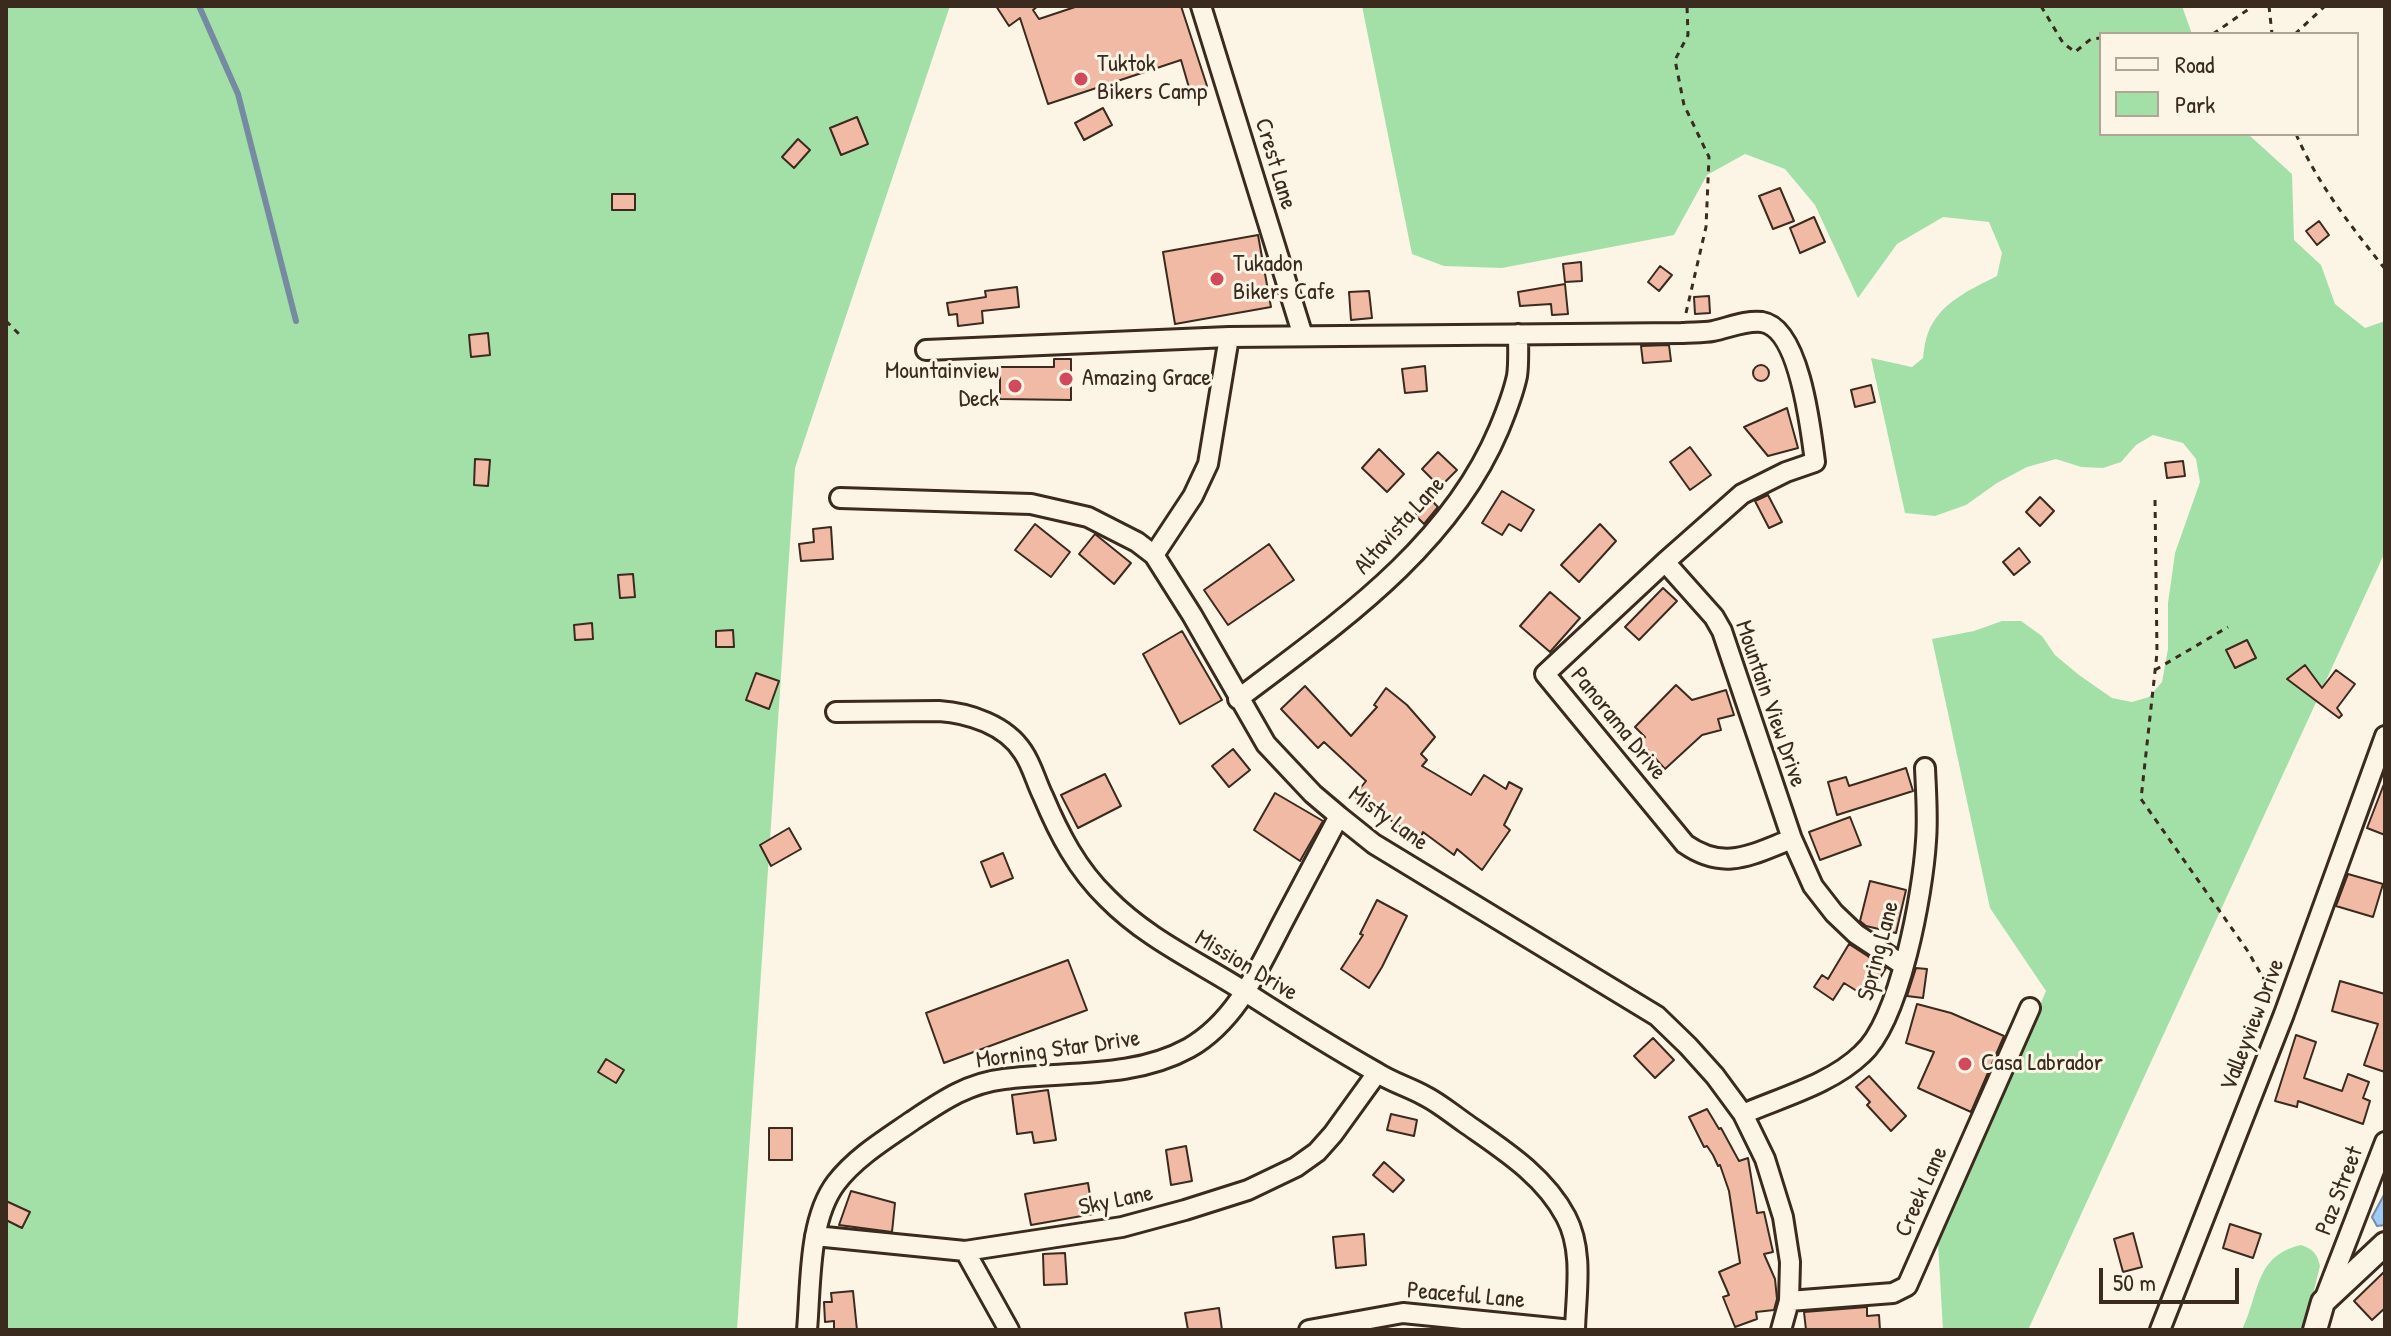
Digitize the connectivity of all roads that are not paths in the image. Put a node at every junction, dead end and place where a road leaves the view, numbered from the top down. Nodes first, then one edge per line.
1 (1201, 6) edge
2 (1518, 334) junction
3 (1303, 336) junction
4 (1229, 337) junction
5 (926, 350) dead end
6 (840, 498) dead end
7 (1154, 555) junction
8 (1665, 562) junction
9 (1238, 699) junction
10 (836, 712) dead end
11 (2385, 736) edge
12 (1925, 768) dead end
13 (1339, 816) junction
14 (1792, 839) junction
15 (1903, 965) junction
16 (1246, 992) junction
17 (2030, 1008) dead end
18 (1377, 1073) junction
19 (1743, 1114) junction
20 (2385, 1142) edge
21 (815, 1236) junction
22 (2385, 1244) edge
23 (965, 1251) junction
24 (1789, 1301) junction
25 (2323, 1302) junction
26 (807, 1330) edge
27 (1009, 1330) edge
28 (1309, 1330) edge
29 (1574, 1330) edge
30 (1781, 1330) edge
31 (2160, 1330) edge
32 (2315, 1330) edge

1 - 3 street, Crest Lane
2 - 3 street
2 - 8 street
2 - 9 street, Altavista Lane
3 - 4 street
4 - 5 street
4 - 7 street
6 - 7 street, Misty Lane
7 - 9 street, Misty Lane
8 - 14 street, Mountain View Drive
8 - 14 street, Panorama Drive
9 - 13 street, Misty Lane
10 - 16 street, Mission Drive
11 - 31 street, Valleyview Drive
12 - 15 street, Spring Lane
13 - 16 street, Morning Star Drive
13 - 19 street, Misty Lane
14 - 15 street, Mountain View Drive
15 - 19 street, Spring Lane
16 - 18 street, Mission Drive
16 - 21 street, Morning Star Drive
17 - 24 street, Creek Lane
18 - 23 street, Sky Lane
18 - 29 street, Mission Drive
19 - 24 street, Misty Lane
20 - 25 street, Paz Street
21 - 23 street, Sky Lane
21 - 26 street, Morning Star Drive
22 - 25 street
23 - 27 street
24 - 30 street, Misty Lane
25 - 32 street
28 - 29 street, Peaceful Lane

